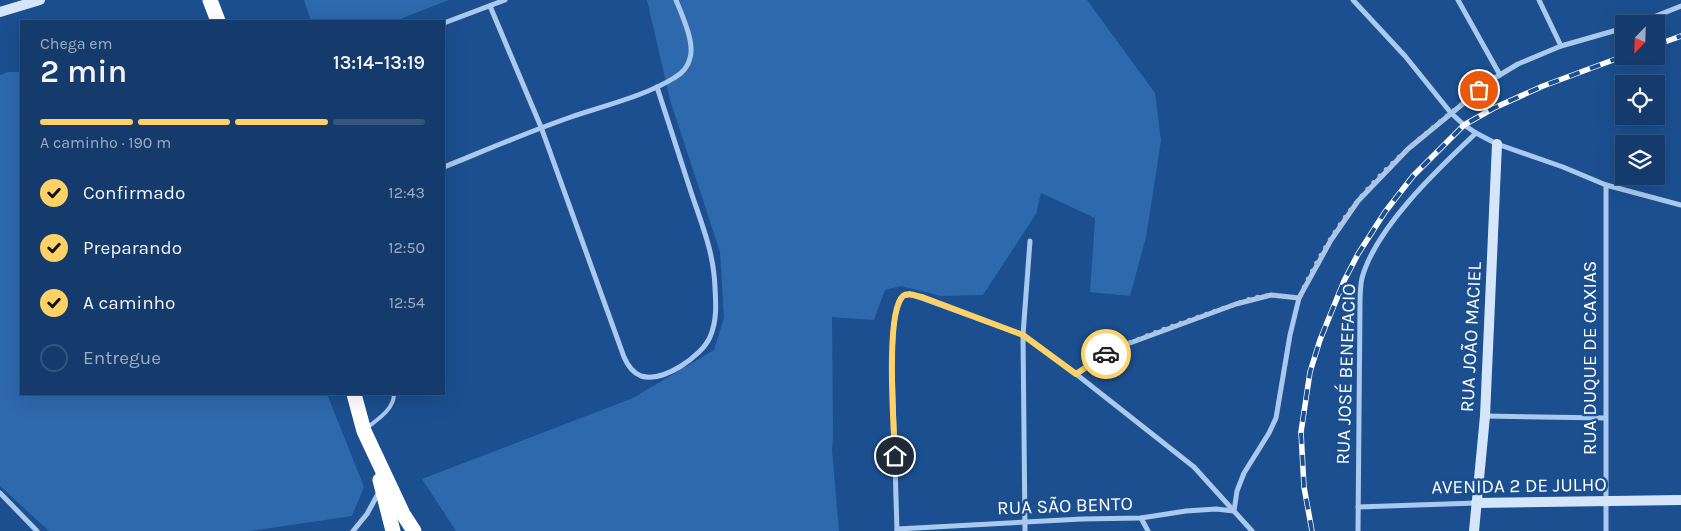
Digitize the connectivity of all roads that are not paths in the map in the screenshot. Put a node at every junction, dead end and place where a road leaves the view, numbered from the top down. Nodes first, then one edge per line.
1 (40, 0) edge
2 (210, 0) edge
3 (505, 0) edge
4 (676, 0) edge
5 (1353, 0) edge
6 (1458, 0) edge
7 (1538, 0) edge
8 (490, 6) junction
9 (1681, 6) edge
10 (0, 12) edge
11 (1658, 15) edge
12 (218, 20) edge
13 (445, 23) edge
14 (1615, 31) edge
15 (1561, 46) junction
16 (1500, 75) junction
17 (657, 87) junction
18 (1452, 113) junction
19 (541, 127) junction
20 (1476, 133) junction
21 (1497, 144) junction
22 (445, 167) edge
23 (1606, 185) junction
24 (1681, 205) edge
25 (1030, 241) dead end
26 (1299, 298) junction
27 (1023, 335) junction
28 (1076, 374) junction
29 (354, 395) edge
30 (394, 395) edge
31 (1485, 416) junction
32 (1605, 418) junction
33 (364, 430) junction
34 (371, 445) junction
35 (382, 486) junction
36 (0, 493) edge
37 (1681, 500) edge
38 (1606, 502) junction
39 (1476, 503) junction
40 (1358, 507) junction
41 (1234, 511) junction
42 (1141, 518) junction
43 (1024, 522) junction
44 (897, 530) edge
45 (36, 531) edge
46 (353, 531) edge
47 (393, 531) edge
48 (414, 531) edge
49 (1024, 531) edge
50 (1148, 531) edge
51 (1252, 531) edge
52 (1358, 531) edge
53 (1474, 531) edge
54 (1606, 531) edge

1 - 10 street
2 - 12 highway
3 - 8 street
4 - 17 street
5 - 18 street
6 - 16 street
7 - 15 street
8 - 13 street
8 - 19 street
9 - 11 street
14 - 15 street, RUA JOSÉ BENEFACIO
15 - 16 street, RUA JOSÉ BENEFACIO
16 - 18 street, RUA JOSÉ BENEFACIO
17 - 19 street
17 - 19 street
18 - 20 street
18 - 26 street, RUA JOSÉ BENEFACIO
19 - 22 street
20 - 21 street
20 - 40 street, RUA JOSÉ BENEFACIO
21 - 23 street
21 - 31 street, RUA JOÃO MACIEL
23 - 24 street
23 - 32 street, RUA DUQUE DE CAXIAS
25 - 27 street
26 - 28 street
26 - 41 street, RUA JOSÉ BENEFACIO
27 - 28 street
27 - 43 street
27 - 44 street
28 - 41 street
29 - 33 highway
30 - 33 lane
31 - 32 street
31 - 39 street, RUA JOÃO MACIEL
32 - 38 street, RUA DUQUE DE CAXIAS
33 - 34 highway
34 - 35 highway
34 - 48 highway
35 - 46 street
35 - 47 highway
36 - 45 street
37 - 38 street, AVENIDA 2 DE JULHO
38 - 39 street, AVENIDA 2 DE JULHO
38 - 54 street, RUA DUQUE DE CAXIAS
39 - 40 street, AVENIDA 2 DE JULHO
39 - 53 street, RUA JOÃO MACIEL
40 - 52 street, RUA JOSÉ BENEFACIO
41 - 42 street, RUA SÃO BENTO
41 - 51 street
42 - 43 street, RUA SÃO BENTO
42 - 50 street
43 - 44 street, RUA SÃO BENTO
43 - 49 street

